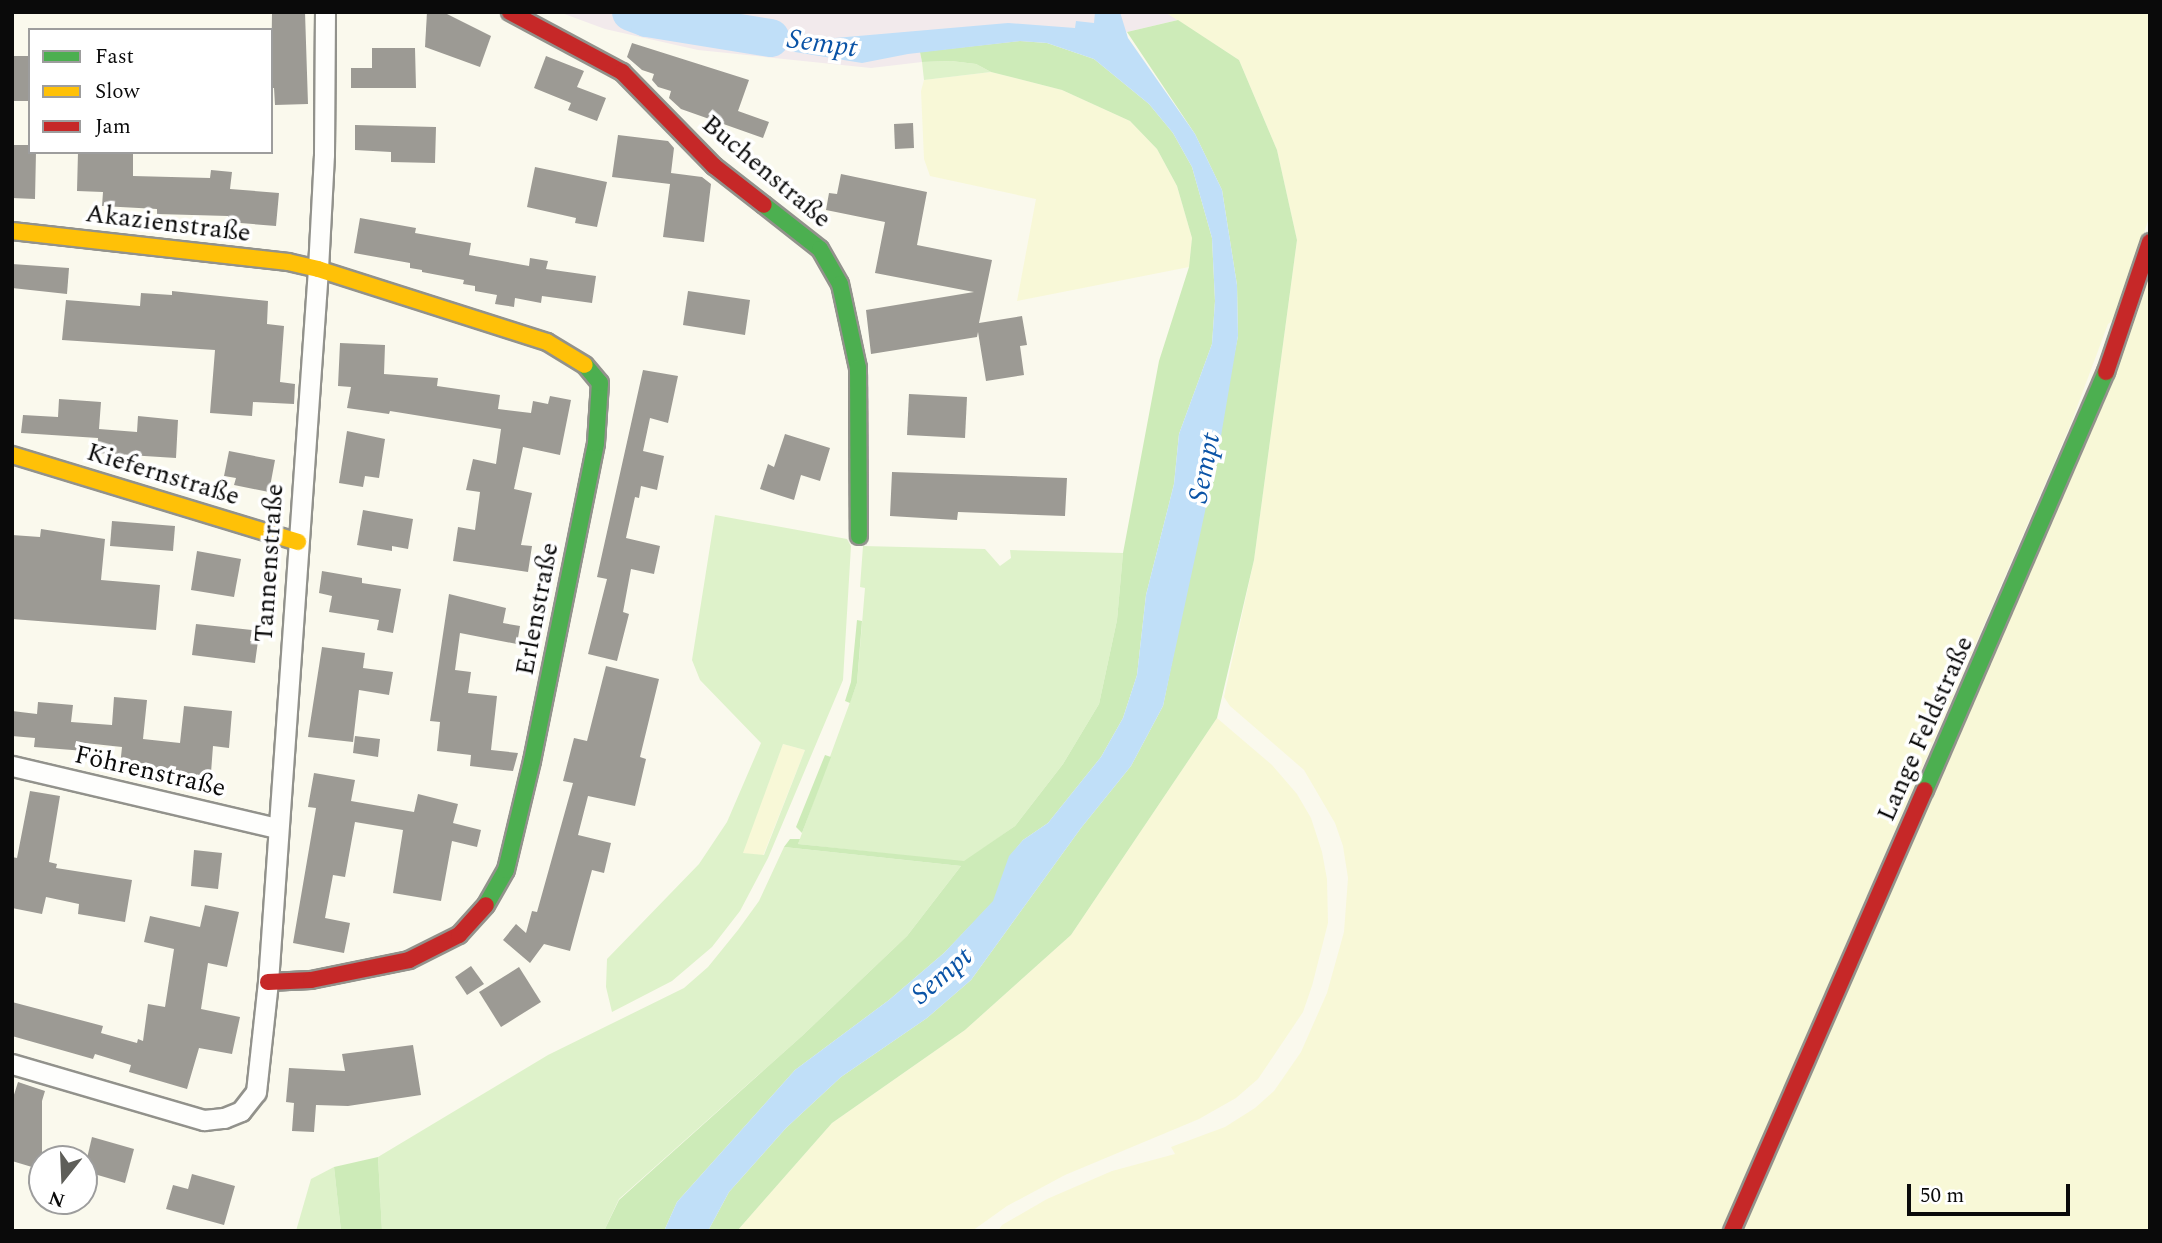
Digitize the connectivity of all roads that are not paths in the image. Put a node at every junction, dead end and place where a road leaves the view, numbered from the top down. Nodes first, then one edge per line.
1 (325, 12) edge
2 (510, 12) edge
3 (12, 230) edge
4 (2150, 242) edge
5 (318, 269) junction
6 (12, 455) edge
7 (859, 537) dead end
8 (298, 542) junction
9 (12, 766) edge
10 (276, 828) junction
11 (268, 982) junction
12 (12, 1064) edge
13 (1732, 1231) edge

1 - 5 street, Tannenstraße
2 - 7 street, Buchenstraße
3 - 5 street, Akazienstraße
4 - 13 street, Lange Feldstraße
5 - 8 street, Tannenstraße
5 - 11 street, Erlenstraße
6 - 8 street, Kiefernstraße
8 - 10 street, Tannenstraße
9 - 10 street, Föhrenstraße
10 - 11 street, Tannenstraße
11 - 12 street, Tannenstraße

